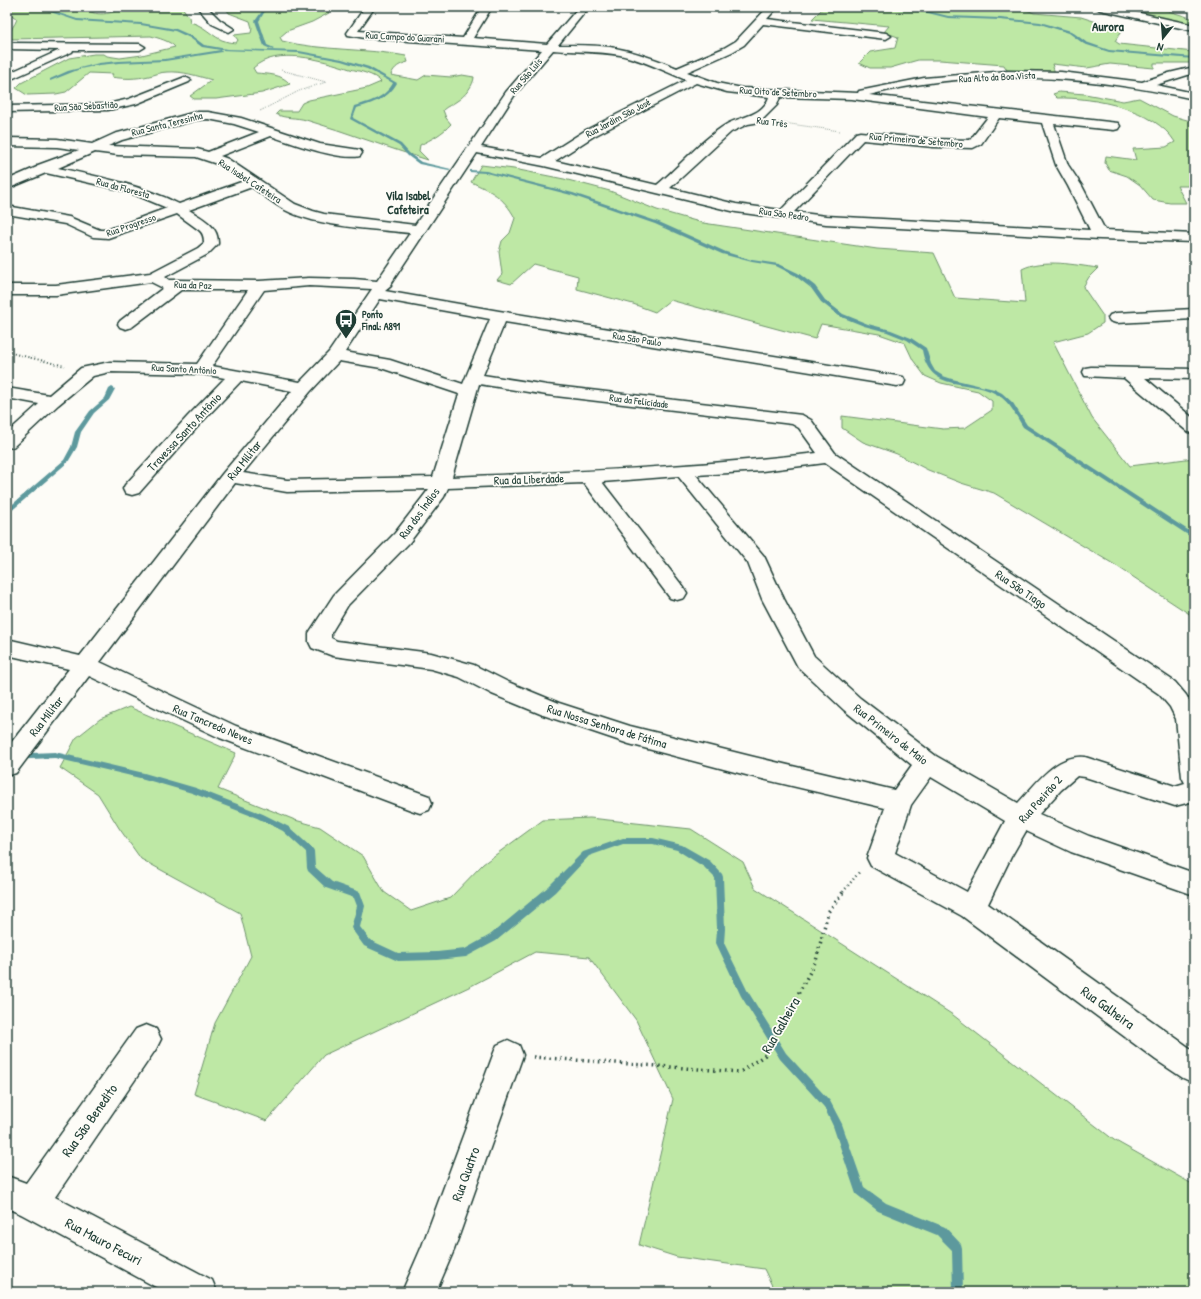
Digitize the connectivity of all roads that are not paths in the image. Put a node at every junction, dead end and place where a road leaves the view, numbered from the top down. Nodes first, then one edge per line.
1 (202, 7) edge
2 (370, 7) edge
3 (487, 7) edge
4 (584, 7) edge
5 (773, 7) edge
6 (1100, 7) edge
7 (1149, 7) edge
8 (1133, 14) junction
9 (761, 21) junction
10 (1194, 28) edge
11 (229, 30) dead end
12 (886, 36) dead end
13 (467, 40) junction
14 (7, 46) edge
15 (75, 47) junction
16 (140, 47) dead end
17 (551, 47) junction
18 (1194, 70) edge
19 (678, 72) junction
20 (7, 78) edge
21 (185, 80) dead end
22 (694, 80) junction
23 (1144, 85) junction
24 (776, 93) junction
25 (850, 96) junction
26 (1194, 96) edge
27 (7, 108) edge
28 (995, 115) junction
29 (1047, 121) junction
30 (1114, 126) dead end
31 (269, 132) junction
32 (7, 142) edge
33 (90, 148) junction
34 (474, 149) junction
35 (356, 153) dead end
36 (210, 156) junction
37 (544, 162) junction
38 (43, 168) junction
39 (254, 182) junction
40 (7, 184) edge
41 (661, 189) junction
42 (179, 208) junction
43 (7, 210) edge
44 (1089, 213) junction
45 (784, 215) junction
46 (418, 230) junction
47 (1121, 232) junction
48 (1100, 235) junction
49 (1194, 238) edge
50 (154, 277) junction
51 (176, 285) junction
52 (259, 286) junction
53 (7, 290) edge
54 (380, 290) junction
55 (1194, 314) edge
56 (499, 316) junction
57 (1116, 318) dead end
58 (126, 324) dead end
59 (335, 355) junction
60 (202, 368) junction
61 (1091, 372) dead end
62 (1130, 374) junction
63 (1194, 374) edge
64 (237, 376) junction
65 (897, 381) dead end
66 (471, 385) junction
67 (304, 388) junction
68 (7, 393) edge
69 (52, 401) junction
70 (805, 424) joint
71 (1194, 428) edge
72 (7, 443) edge
73 (829, 457) junction
74 (683, 471) junction
75 (589, 477) junction
76 (230, 478) junction
77 (441, 483) junction
78 (132, 489) dead end
79 (677, 593) dead end
80 (320, 642) joint
81 (7, 648) edge
82 (86, 665) junction
83 (927, 763) junction
84 (7, 766) edge
85 (1194, 777) edge
86 (1184, 794) edge
87 (900, 801) junction
88 (420, 803) dead end
89 (1021, 817) junction
90 (1194, 884) edge
91 (972, 908) junction
92 (146, 1039) dead end
93 (508, 1055) road end
94 (1194, 1068) edge
95 (19, 1197) edge
96 (200, 1292) edge
97 (419, 1292) edge

1 - 11 street
2 - 13 street, Rua Campo do Guarani
3 - 13 street
4 - 17 street, Rua São Luís
5 - 9 street
6 - 8 street
7 - 8 street
8 - 10 street
9 - 12 street
9 - 19 street
13 - 17 street, Rua Oito de Setembro
14 - 15 street
15 - 16 street
15 - 20 street
17 - 19 street, Rua Oito de Setembro
17 - 34 street, Rua São Luís
18 - 23 street, Rua Alto da Boa Vista
19 - 22 street, Rua Oito de Setembro
21 - 27 street, Rua São Sebastião
22 - 24 street, Rua Oito de Setembro
22 - 37 street, Rua Jardim São José
23 - 25 street, Rua Alto da Boa Vista
23 - 26 street, Rua Alto da Boa Vista
24 - 25 street, Rua Oito de Setembro
24 - 41 street, Rua Três
25 - 28 street, Rua Oito de Setembro
28 - 29 street, Rua Oito de Setembro
28 - 45 street, Rua Primeiro de Setembro
29 - 30 street, Rua Oito de Setembro
29 - 44 street
31 - 33 street, Rua Santa Teresinha
31 - 35 street, Rua Santa Teresinha
31 - 36 street
32 - 33 street, Rua Isabel Cafeteira
33 - 36 street, Rua Isabel Cafeteira
33 - 38 street, Rua Santa Teresinha
34 - 37 street, Rua São Pedro
34 - 46 street, Rua Militar
36 - 39 street, Rua Isabel Cafeteira
37 - 41 street, Rua São Pedro
38 - 40 street, Rua Santa Teresinha
38 - 42 street, Rua da Floresta
39 - 42 street, Rua Progresso
39 - 46 street, Rua Isabel Cafeteira
41 - 45 street, Rua São Pedro
42 - 43 street, Rua Progresso
42 - 50 street, Rua da Floresta
44 - 47 street
44 - 48 street
45 - 48 street, Rua São Pedro
46 - 54 street, Rua Militar
47 - 48 street, Rua São Pedro
47 - 49 street, Rua São Pedro
50 - 51 street, Rua da Paz
50 - 53 street
51 - 52 street, Rua da Paz
51 - 58 street
52 - 54 street, Rua da Paz
52 - 60 street
54 - 56 street, Rua São Paulo
54 - 59 street, Rua Militar
55 - 57 street
56 - 65 street, Rua São Paulo
56 - 66 street, Rua dos Índios
59 - 66 street, Rua da Felicidade
59 - 67 street, Rua Militar
60 - 64 street, Rua Santo Antônio
60 - 69 street, Rua Santo Antônio
61 - 62 street
62 - 63 street
62 - 71 street
64 - 67 street, Rua Santo Antônio
64 - 78 street, Travessa Santo Antônio
66 - 70 street, Rua da Felicidade
66 - 77 street, Rua dos Índios
67 - 76 street, Rua Militar
68 - 69 street
69 - 72 street
70 - 73 street, Rua São Tiago
73 - 74 street, Rua da Liberdade
73 - 85 street, Rua São Tiago
74 - 75 street, Rua da Liberdade
74 - 83 street, Rua Primeiro de Maio
75 - 77 street, Rua da Liberdade
75 - 79 street
76 - 77 street, Rua da Liberdade
76 - 82 street, Rua Militar
77 - 80 street, Rua dos Índios
80 - 87 street, Rua Nossa Senhora de Fátima
81 - 82 street, Rua Tancredo Neves
82 - 84 street, Rua Militar
82 - 88 street, Rua Tancredo Neves
83 - 87 street
83 - 89 street, Rua Primeiro de Maio
86 - 89 street, Rua Poeirão 2
87 - 91 street, Rua Galheira
89 - 90 street, Rua Primeiro de Maio
89 - 91 street, Rua Poeirão 2
91 - 94 street, Rua Galheira
92 - 95 street, Rua São Benedito
93 - 97 street, Rua Quatro
95 - 96 street, Rua Mauro Fecuri

